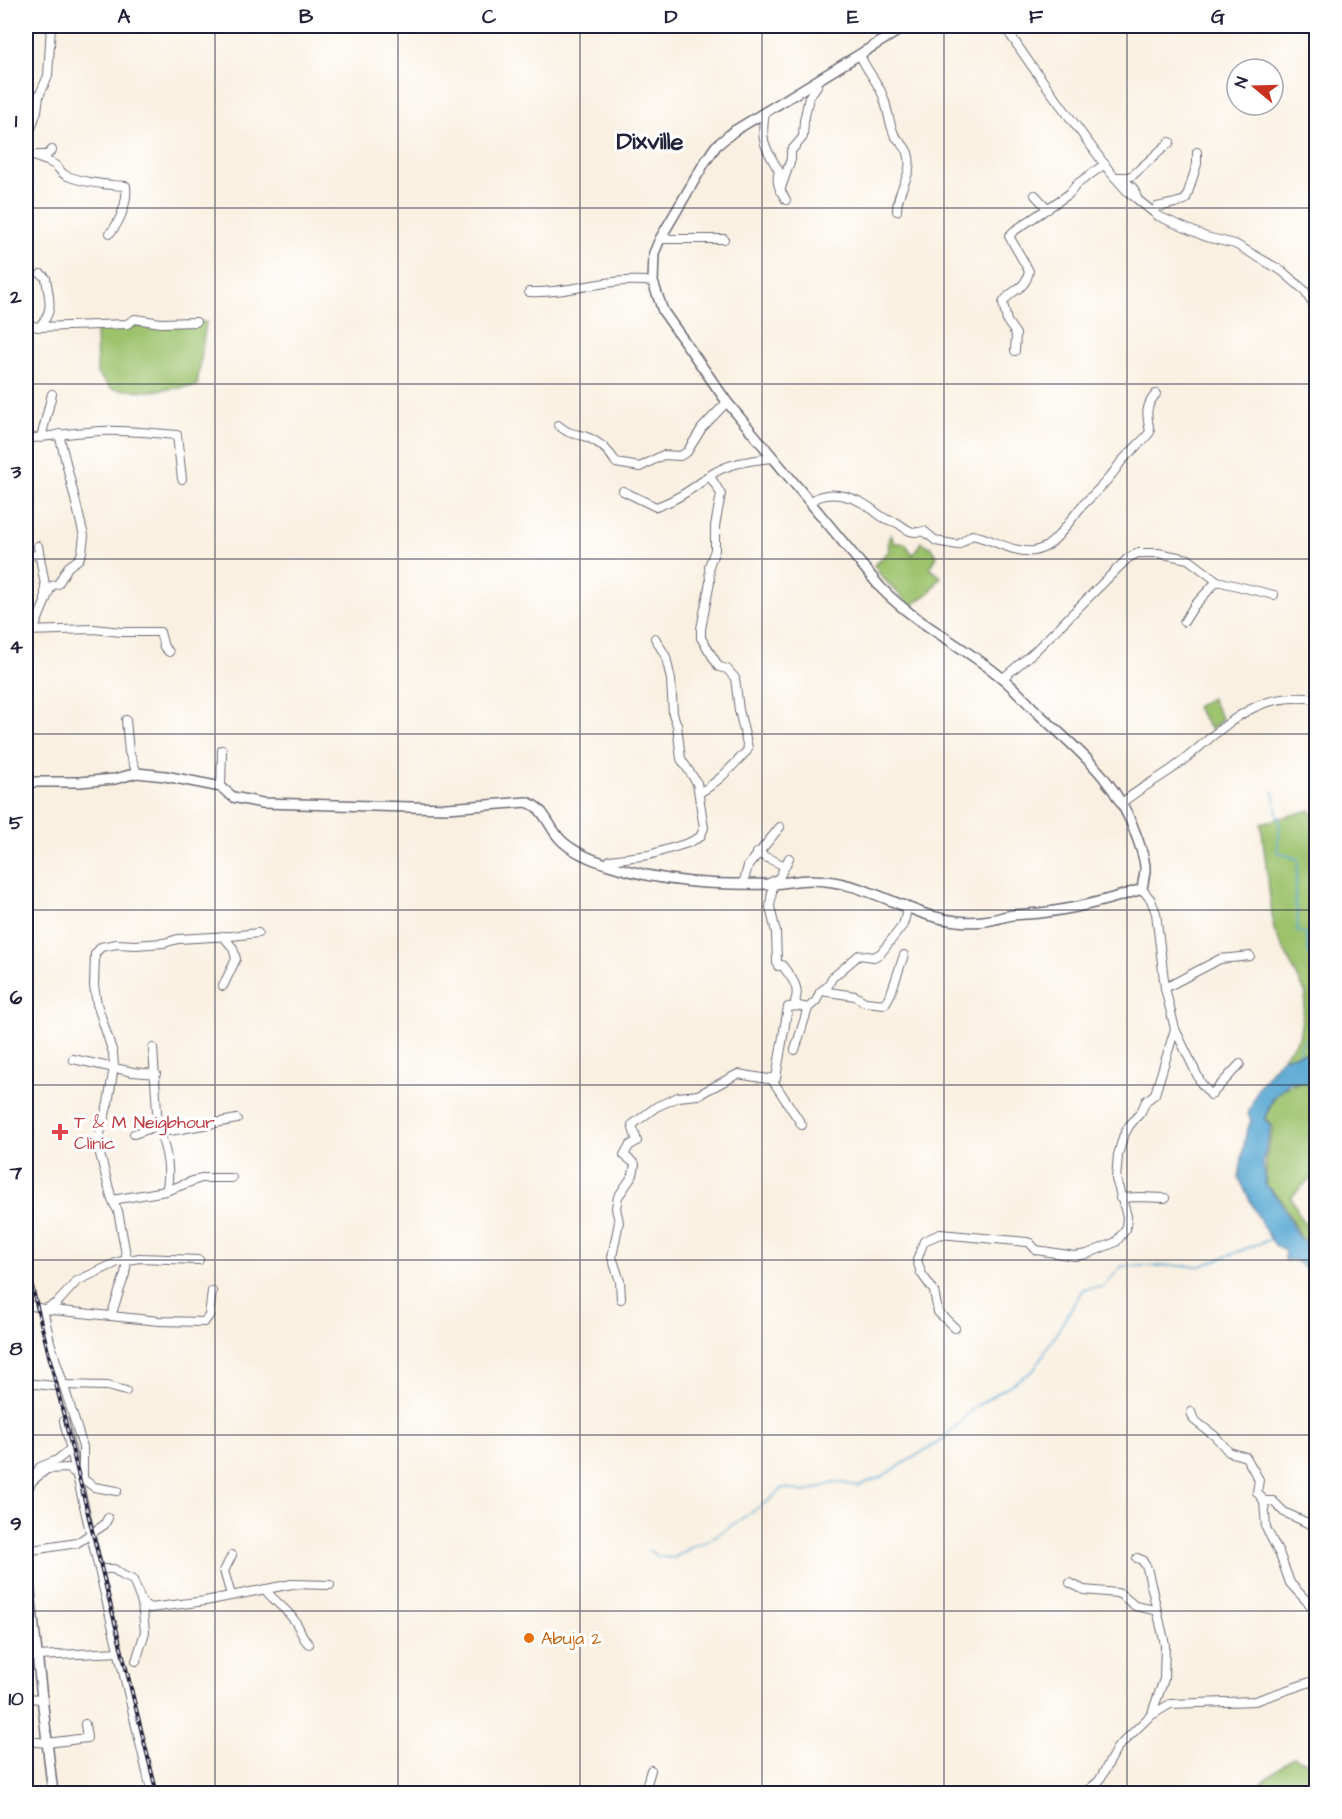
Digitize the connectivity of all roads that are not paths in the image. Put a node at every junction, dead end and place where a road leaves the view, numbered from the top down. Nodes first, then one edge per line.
1 (51, 26) edge
2 (906, 26) edge
3 (1004, 26) edge
4 (860, 54) junction
5 (817, 86) dead end
6 (765, 112) junction
7 (1170, 142) dead end
8 (26, 143) edge
9 (52, 150) dead end
10 (26, 151) edge
11 (1197, 152) dead end
12 (34, 158) junction
13 (1105, 164) junction
14 (1119, 178) junction
15 (780, 191) junction
16 (1035, 195) dead end
17 (786, 200) dead end
18 (1140, 202) junction
19 (1157, 207) junction
20 (1048, 209) junction
21 (897, 211) dead end
22 (1168, 222) junction
23 (110, 233) dead end
24 (660, 239) junction
25 (724, 239) dead end
26 (41, 274) dead end
27 (653, 282) junction
28 (529, 292) dead end
29 (1317, 309) edge
30 (196, 322) dead end
31 (26, 325) edge
32 (39, 327) junction
33 (1015, 351) dead end
34 (52, 394) dead end
35 (1156, 394) dead end
36 (727, 402) junction
37 (558, 425) dead end
38 (59, 434) junction
39 (41, 438) junction
40 (26, 439) edge
41 (773, 458) junction
42 (710, 476) junction
43 (182, 478) dead end
44 (623, 491) dead end
45 (810, 502) junction
46 (26, 556) edge
47 (1217, 581) junction
48 (1274, 596) dead end
49 (45, 602) junction
50 (1184, 622) dead end
51 (30, 630) edge
52 (655, 638) dead end
53 (169, 652) dead end
54 (1003, 678) junction
55 (1317, 699) edge
56 (126, 720) dead end
57 (222, 750) dead end
58 (137, 773) junction
59 (26, 782) edge
60 (221, 787) junction
61 (699, 793) junction
62 (1122, 803) junction
63 (780, 827) dead end
64 (757, 853) junction
65 (789, 858) dead end
66 (609, 865) junction
67 (786, 866) junction
68 (743, 884) junction
69 (770, 884) junction
70 (1142, 889) junction
71 (905, 906) junction
72 (258, 933) dead end
73 (223, 936) junction
74 (904, 955) dead end
75 (1250, 956) dead end
76 (223, 986) dead end
77 (1165, 988) junction
78 (822, 991) junction
79 (798, 1006) junction
80 (808, 1008) junction
81 (1175, 1029) junction
82 (153, 1048) dead end
83 (795, 1050) dead end
84 (73, 1059) dead end
85 (1240, 1065) dead end
86 (114, 1067) junction
87 (156, 1074) junction
88 (771, 1078) junction
89 (237, 1119) dead end
90 (802, 1125) dead end
91 (159, 1128) junction
92 (134, 1134) dead end
93 (231, 1178) dead end
94 (165, 1191) junction
95 (1120, 1198) junction
96 (1165, 1198) dead end
97 (112, 1200) junction
98 (127, 1260) junction
99 (199, 1260) dead end
100 (212, 1291) dead end
101 (621, 1299) dead end
102 (26, 1304) edge
103 (44, 1309) junction
104 (111, 1316) junction
105 (955, 1328) dead end
106 (26, 1383) edge
107 (58, 1385) junction
108 (126, 1391) dead end
109 (1191, 1412) dead end
110 (64, 1421) dead end
111 (70, 1449) junction
112 (80, 1476) junction
113 (27, 1487) edge
114 (117, 1491) dead end
115 (1264, 1501) junction
116 (108, 1518) dead end
117 (1317, 1527) edge
118 (90, 1534) junction
119 (26, 1551) edge
120 (232, 1555) dead end
121 (26, 1557) edge
122 (1137, 1558) dead end
123 (99, 1569) junction
124 (1070, 1583) dead end
125 (330, 1585) dead end
126 (265, 1589) junction
127 (231, 1595) junction
128 (142, 1603) junction
129 (1155, 1610) junction
130 (1317, 1611) edge
131 (309, 1644) dead end
132 (119, 1652) junction
133 (26, 1655) edge
134 (38, 1656) junction
135 (136, 1662) dead end
136 (1317, 1680) edge
137 (26, 1698) edge
138 (41, 1699) junction
139 (1149, 1716) junction
140 (85, 1724) dead end
141 (26, 1741) edge
142 (47, 1743) junction
143 (651, 1770) dead end
144 (53, 1794) edge
145 (152, 1794) edge
146 (644, 1794) edge
147 (1083, 1794) edge

1 - 8 street
2 - 4 main road
3 - 13 street
4 - 6 main road
4 - 21 street
5 - 15 street
6 - 15 street
6 - 24 main road
7 - 14 street
9 - 12 street
10 - 12 street
11 - 19 street
12 - 23 street
13 - 14 street
13 - 20 street
14 - 18 street
15 - 17 street
16 - 20 street
18 - 19 street
18 - 22 street
19 - 22 street
20 - 33 street
22 - 29 street
24 - 25 street
24 - 27 main road
26 - 32 street
27 - 28 street
27 - 36 main road
30 - 32 street
31 - 32 street
34 - 39 street
35 - 45 street
36 - 37 street
36 - 41 main road
38 - 39 street
38 - 43 street
38 - 49 street
39 - 40 street
41 - 42 street
41 - 45 main road
42 - 44 street
42 - 61 street
45 - 54 main road
46 - 49 street
47 - 48 street
47 - 50 street
47 - 54 street
49 - 51 street
51 - 53 street
52 - 61 street
54 - 62 main road
55 - 62 street
56 - 58 street
57 - 60 street
58 - 59 main road
58 - 60 main road
60 - 66 main road
61 - 66 street
62 - 70 main road
63 - 64 street
64 - 67 street
64 - 68 street
65 - 67 street
66 - 68 main road
67 - 69 street
68 - 69 main road
69 - 71 main road
69 - 79 street
70 - 71 main road
70 - 77 street
71 - 78 street
72 - 73 street
73 - 76 street
73 - 86 street
74 - 78 street
75 - 77 street
77 - 81 street
78 - 80 street
79 - 80 street
79 - 88 street
80 - 83 street
81 - 85 street
81 - 95 street
82 - 87 street
84 - 86 street
86 - 87 street
86 - 97 street
87 - 91 street
88 - 90 street
88 - 101 street
89 - 91 street
91 - 92 street
91 - 94 street
93 - 94 street
94 - 97 street
95 - 96 street
95 - 105 street
97 - 98 street
98 - 99 street
98 - 103 street
98 - 104 street
100 - 104 street
102 - 103 street
103 - 104 street
103 - 107 street
106 - 107 street
107 - 108 street
107 - 112 street
109 - 115 street
110 - 111 street
111 - 112 street
111 - 113 street
112 - 113 street
112 - 114 street
112 - 118 street
115 - 117 street
115 - 130 street
116 - 118 street
118 - 119 street
118 - 123 street
120 - 127 street
121 - 134 main road
122 - 129 street
123 - 128 street
123 - 132 street
124 - 129 street
125 - 126 street
126 - 127 street
126 - 131 street
127 - 128 street
128 - 135 street
129 - 139 street
132 - 134 street
132 - 145 street
133 - 134 street
134 - 138 main road
136 - 139 street
137 - 138 street
138 - 142 main road
139 - 147 street
140 - 142 street
141 - 142 street
142 - 144 main road
143 - 146 street

